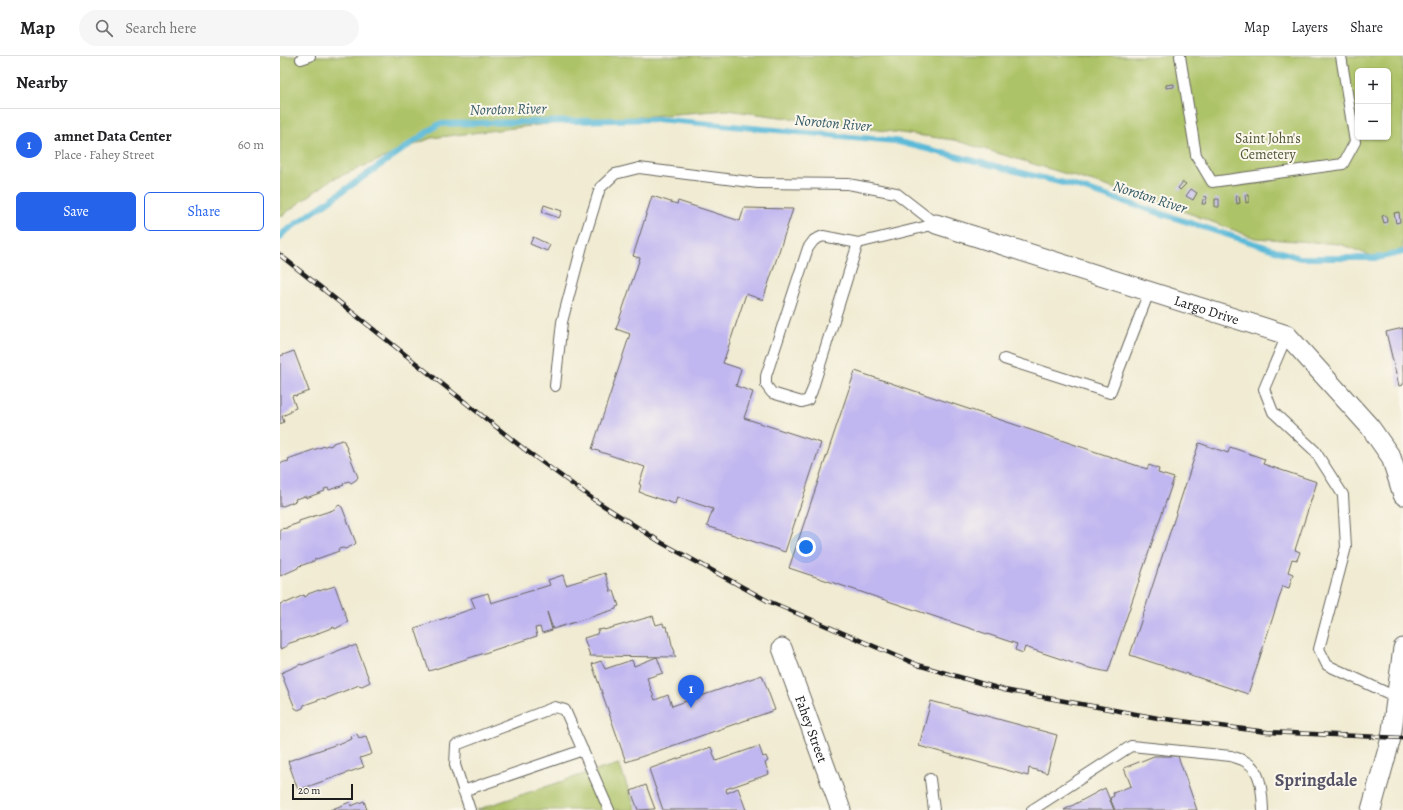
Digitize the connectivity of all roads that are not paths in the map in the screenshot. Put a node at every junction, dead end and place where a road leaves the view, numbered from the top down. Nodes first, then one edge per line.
1 (1180, 56) edge
2 (1341, 56) edge
3 (936, 224) junction
4 (858, 243) junction
5 (1149, 292) junction
6 (1287, 335) junction
7 (1004, 359) dead end
8 (555, 386) dead end
9 (1397, 455) edge
10 (1403, 495) edge
11 (782, 648) dead end
12 (1403, 648) edge
13 (1396, 697) junction
14 (583, 750) junction
15 (930, 779) dead end
16 (464, 790) junction
17 (470, 810) edge
18 (609, 810) edge
19 (841, 810) edge
20 (934, 810) edge
21 (1032, 810) edge
22 (1264, 810) edge
23 (1371, 810) edge

1 - 2 lane
3 - 4 lane
3 - 5 street, Largo Drive
3 - 8 lane
4 - 4 lane
5 - 6 street, Largo Drive
5 - 7 lane
6 - 9 street
6 - 13 lane
9 - 10 street
11 - 19 street, Fahey Street
12 - 13 street
13 - 23 street
14 - 16 lane
14 - 16 lane
14 - 18 lane
15 - 20 lane
16 - 17 lane
21 - 22 lane

